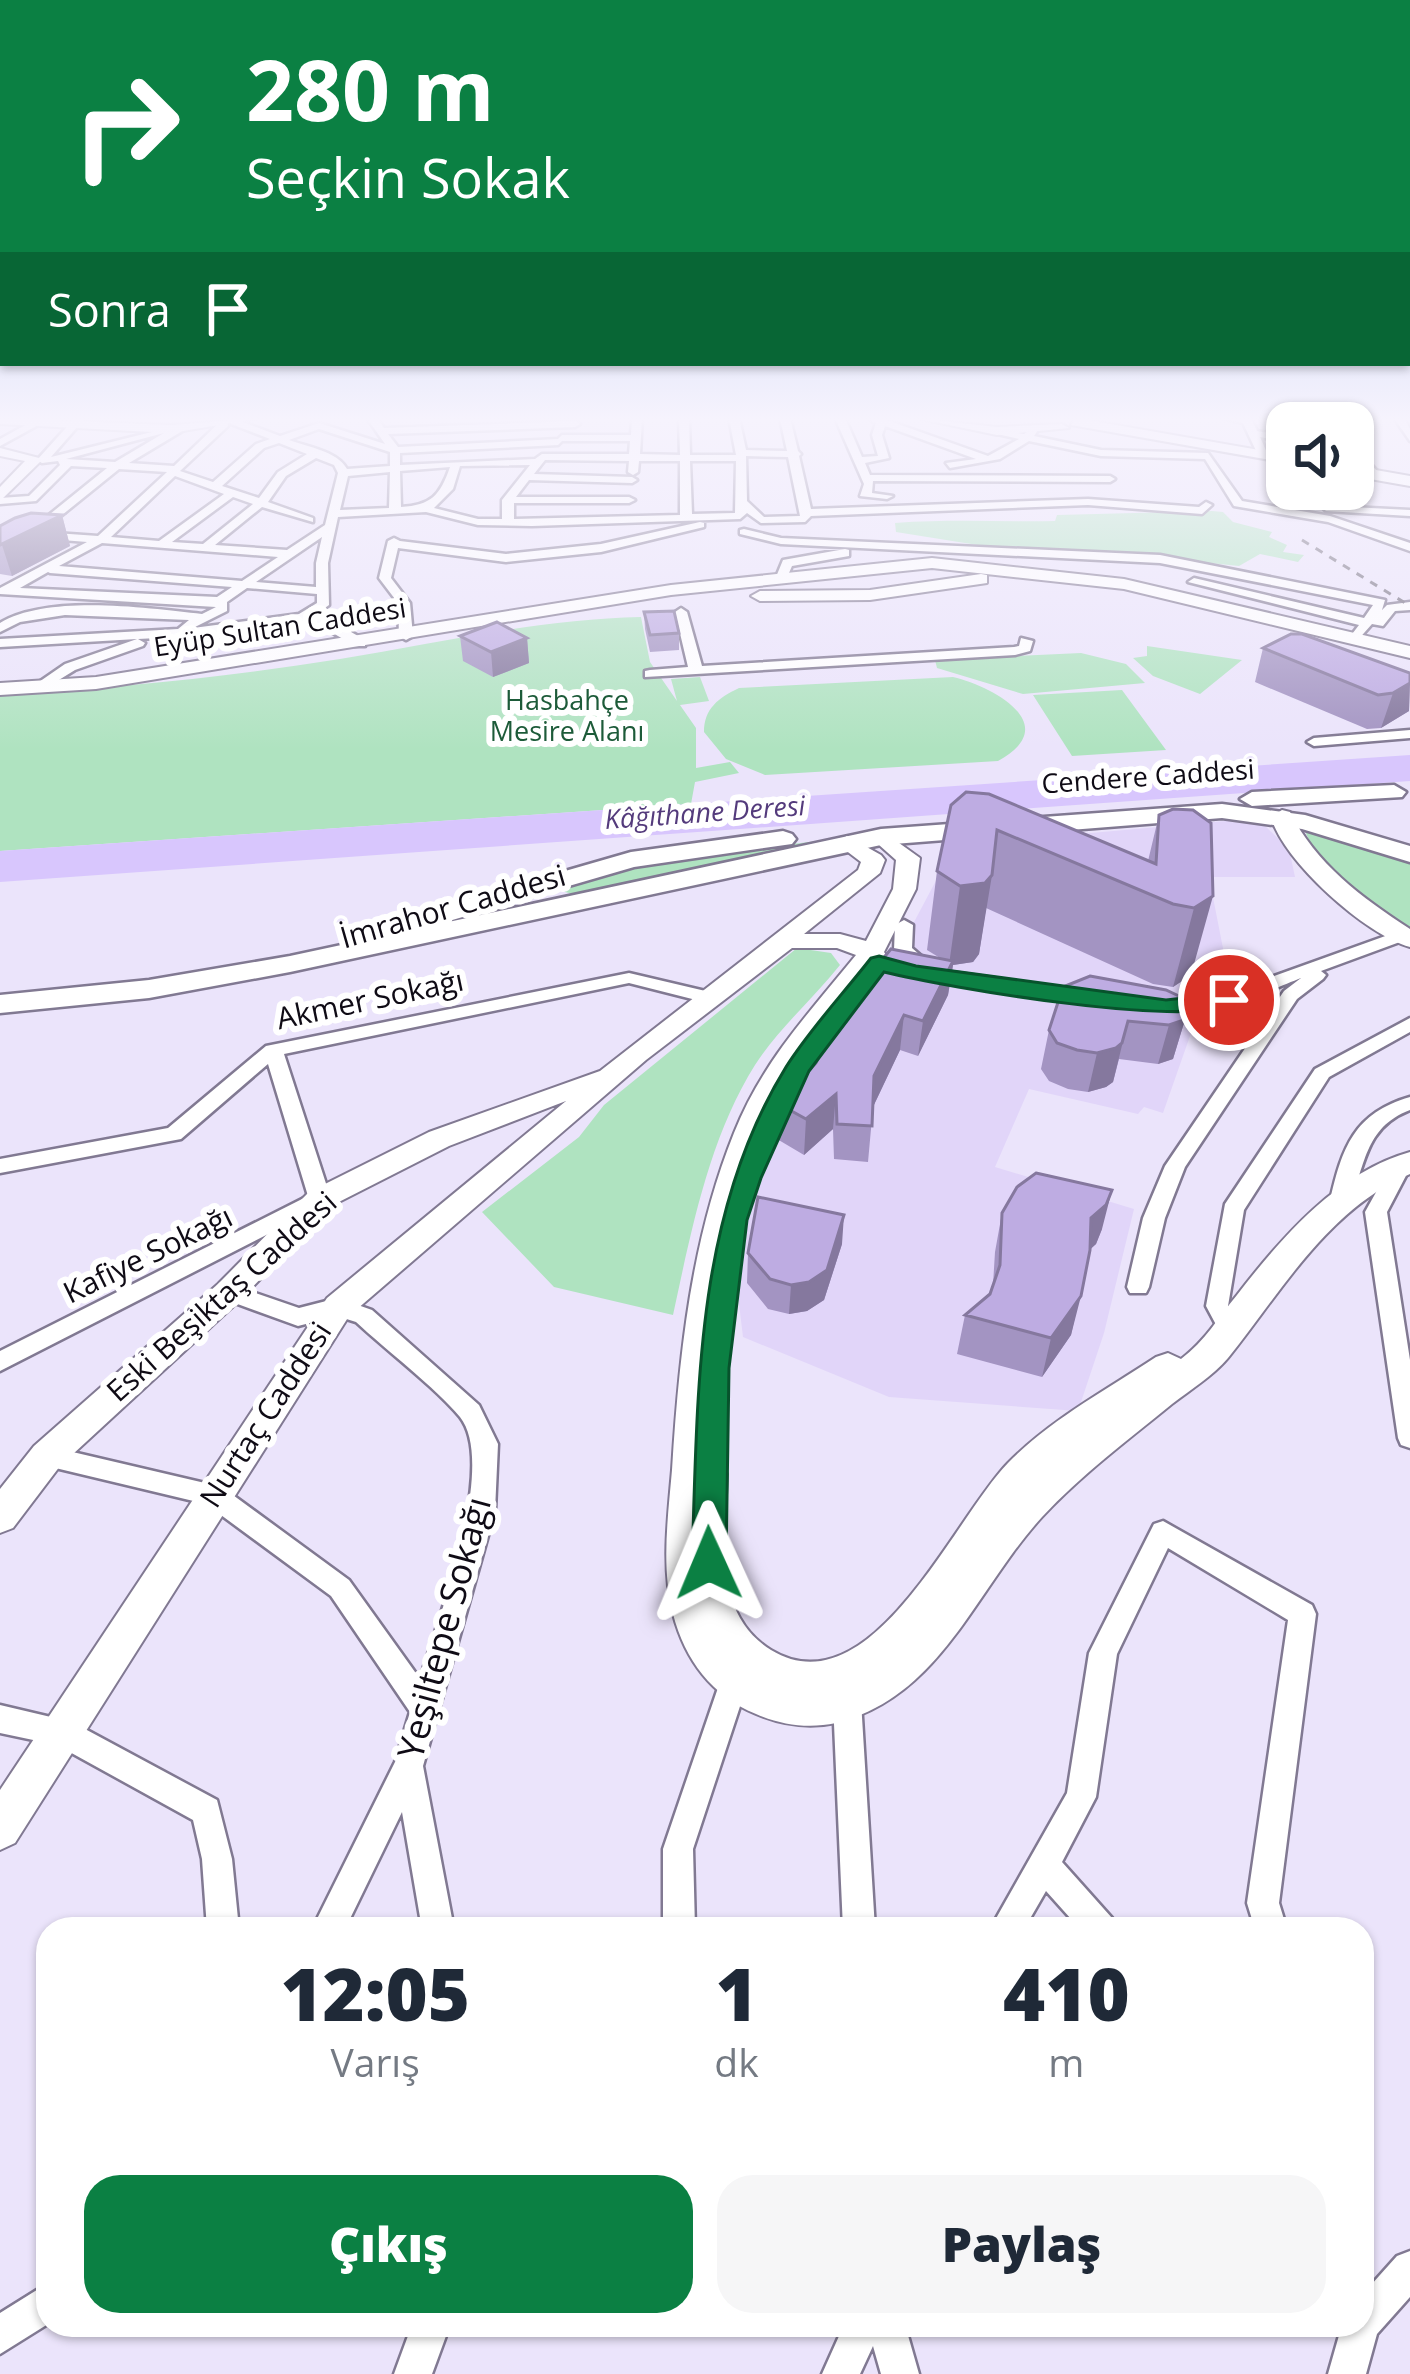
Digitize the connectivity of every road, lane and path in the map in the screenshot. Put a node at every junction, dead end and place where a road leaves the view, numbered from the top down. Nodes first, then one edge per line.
1 (38, 529) edge
2 (113, 529) edge
3 (182, 529) edge
4 (229, 529) edge
5 (321, 529) edge
6 (330, 529) edge
7 (681, 529) edge
8 (747, 529) edge
9 (1372, 529) edge
10 (0, 532) edge
11 (34, 532) junction
12 (104, 538) junction
13 (165, 541) junction
14 (1409, 542) edge
15 (208, 545) junction
16 (903, 546) junction
17 (289, 554) junction
18 (932, 556) junction
19 (960, 558) junction
20 (1206, 565) junction
21 (890, 566) junction
22 (50, 569) junction
23 (836, 571) junction
24 (1309, 572) dead end
25 (782, 577) junction
26 (1299, 584) junction
27 (942, 585) junction
28 (239, 587) junction
29 (1188, 588) junction
30 (918, 589) junction
31 (2, 591) edge
32 (324, 591) junction
33 (831, 596) junction
34 (220, 601) junction
35 (1396, 605) edge
36 (566, 610) junction
37 (681, 612) dead end
38 (309, 613) junction
39 (208, 617) junction
40 (0, 628) edge
41 (1361, 632) junction
42 (163, 635) junction
43 (406, 636) junction
44 (1026, 641) dead end
45 (1388, 641) dead end
46 (0, 643) edge
47 (360, 643) junction
48 (1410, 652) edge
49 (696, 670) junction
50 (650, 674) dead end
51 (40, 687) junction
52 (0, 689) edge
53 (1410, 734) edge
54 (1315, 742) dead end
55 (1402, 791) edge
56 (1282, 818) junction
57 (1034, 825) junction
58 (1342, 832) junction
59 (888, 835) junction
60 (1410, 854) edge
61 (931, 868) junction
62 (544, 882) junction
63 (582, 904) junction
64 (825, 905) junction
65 (508, 907) junction
66 (904, 925) junction
67 (1402, 935) edge
68 (769, 952) junction
69 (863, 952) junction
70 (1336, 960) junction
71 (0, 988) edge
72 (95, 988) junction
73 (708, 997) junction
74 (1123, 997) junction
75 (0, 1004) edge
76 (0, 1019) edge
77 (1410, 1024) edge
78 (273, 1050) junction
79 (614, 1072) junction
80 (1410, 1103) edge
81 (509, 1112) junction
82 (557, 1124) junction
83 (1406, 1163) edge
84 (0, 1166) edge
85 (320, 1199) junction
86 (1340, 1201) junction
87 (1138, 1287) dead end
88 (229, 1292) junction
89 (338, 1307) junction
90 (1228, 1328) junction
91 (0, 1362) edge
92 (1410, 1438) edge
93 (47, 1456) junction
94 (213, 1495) junction
95 (2, 1512) edge
96 (741, 1670) junction
97 (844, 1688) junction
98 (423, 1707) junction
99 (0, 1720) edge
100 (62, 1732) junction
101 (409, 1766) junction
102 (0, 1828) edge
103 (1044, 1865) junction
104 (222, 1917) edge
105 (334, 1917) edge
106 (436, 1917) edge
107 (679, 1917) edge
108 (858, 1917) edge
109 (1013, 1917) edge
110 (1090, 1917) edge
111 (1267, 1917) edge
112 (1410, 2269) edge
113 (1374, 2309) edge
114 (36, 2310) edge
115 (0, 2335) edge
116 (426, 2337) edge
117 (858, 2337) edge
118 (889, 2337) edge
119 (1357, 2337) edge
120 (412, 2374) edge
121 (841, 2374) edge
122 (900, 2374) edge
123 (1347, 2374) edge

1 - 11 street
2 - 12 street
3 - 13 street
4 - 15 street
5 - 17 street
6 - 32 street
7 - 43 street
8 - 16 street
9 - 14 street
10 - 11 street
11 - 12 street
12 - 13 street
12 - 22 street
13 - 15 street
15 - 17 street
16 - 18 street
16 - 25 street
17 - 28 street
18 - 19 main road, Eyüp Sultan Caddesi
18 - 21 main road, Eyüp Sultan Caddesi
19 - 20 street
19 - 27 main road
19 - 29 main road, Eyüp Sultan Caddesi
20 - 26 street
20 - 29 street
21 - 23 main road, Eyüp Sultan Caddesi
21 - 30 main road
22 - 28 street
22 - 31 street
23 - 25 main road, Eyüp Sultan Caddesi
23 - 33 main road
24 - 26 street
25 - 36 main road, Eyüp Sultan Caddesi
26 - 35 street
27 - 30 main road, Eyüp Sultan Caddesi
27 - 48 main road, Eyüp Sultan Caddesi
28 - 32 street
28 - 34 street
29 - 41 main road, Eyüp Sultan Caddesi
30 - 33 main road, Eyüp Sultan Caddesi
31 - 34 street
32 - 38 street
33 - 36 main road, Eyüp Sultan Caddesi
34 - 39 street
35 - 41 street
36 - 43 main road, Eyüp Sultan Caddesi
37 - 49 street
38 - 42 street
38 - 47 street
39 - 40 street
39 - 42 street
41 - 48 main road, Eyüp Sultan Caddesi
42 - 46 street
42 - 51 street
43 - 47 main road, Eyüp Sultan Caddesi
44 - 49 street
45 - 48 street
47 - 51 main road, Eyüp Sultan Caddesi
49 - 50 street
51 - 52 main road, Eyüp Sultan Caddesi
53 - 54 street
55 - 58 main road
55 - 59 main road, Cendere Caddesi
56 - 57 main road, Cendere Caddesi
56 - 58 main road, Cendere Caddesi
56 - 67 main road
57 - 59 main road, Cendere Caddesi
57 - 61 main road
58 - 60 main road, Cendere Caddesi
59 - 61 main road
59 - 62 main road, İmrahor Caddesi
59 - 63 main road, İmrahor Caddesi
59 - 64 main road
59 - 69 main road
61 - 66 main road
62 - 63 main road
62 - 65 main road, İmrahor Caddesi
63 - 65 main road, İmrahor Caddesi
64 - 68 main road
64 - 69 main road
65 - 72 main road, İmrahor Caddesi
66 - 69 main road
66 - 74 street
67 - 70 street
67 - 74 street
68 - 69 main road
68 - 73 main road
69 - 74 street
69 - 96 main road
70 - 74 street
70 - 87 street
71 - 72 main road, İmrahor Caddesi
72 - 75 main road, İmrahor Caddesi
72 - 76 main road
73 - 78 street, Akmer Sokağı
73 - 79 main road
77 - 90 street
78 - 84 street, Akmer Sokağı
78 - 85 street
79 - 81 main road, Eski Beşiktaş Caddesi
79 - 82 main road, Nurtaç Caddesi
80 - 86 street
81 - 82 main road
81 - 85 main road, Eski Beşiktaş Caddesi
82 - 89 main road, Nurtaç Caddesi
83 - 86 main road
83 - 92 street
85 - 88 main road, Eski Beşiktaş Caddesi
85 - 91 street, Kafiye Sokağı
86 - 90 main road
88 - 89 street
88 - 93 main road, Eski Beşiktaş Caddesi
89 - 94 main road, Nurtaç Caddesi
89 - 98 street, Yeşiltepe Sokağı
90 - 97 main road
93 - 94 street
93 - 95 main road, Eski Beşiktaş Caddesi
94 - 98 street
94 - 100 main road, Nurtaç Caddesi
96 - 97 main road
96 - 107 street
97 - 108 street
98 - 101 street, Yeşiltepe Sokağı
99 - 100 street
100 - 102 main road, Nurtaç Caddesi
100 - 104 street
101 - 105 street, Yeşiltepe Sokağı
101 - 106 street
103 - 109 street
103 - 110 street
103 - 111 street
112 - 113 street
114 - 115 street
116 - 120 street
117 - 121 street
118 - 122 street
119 - 123 street

